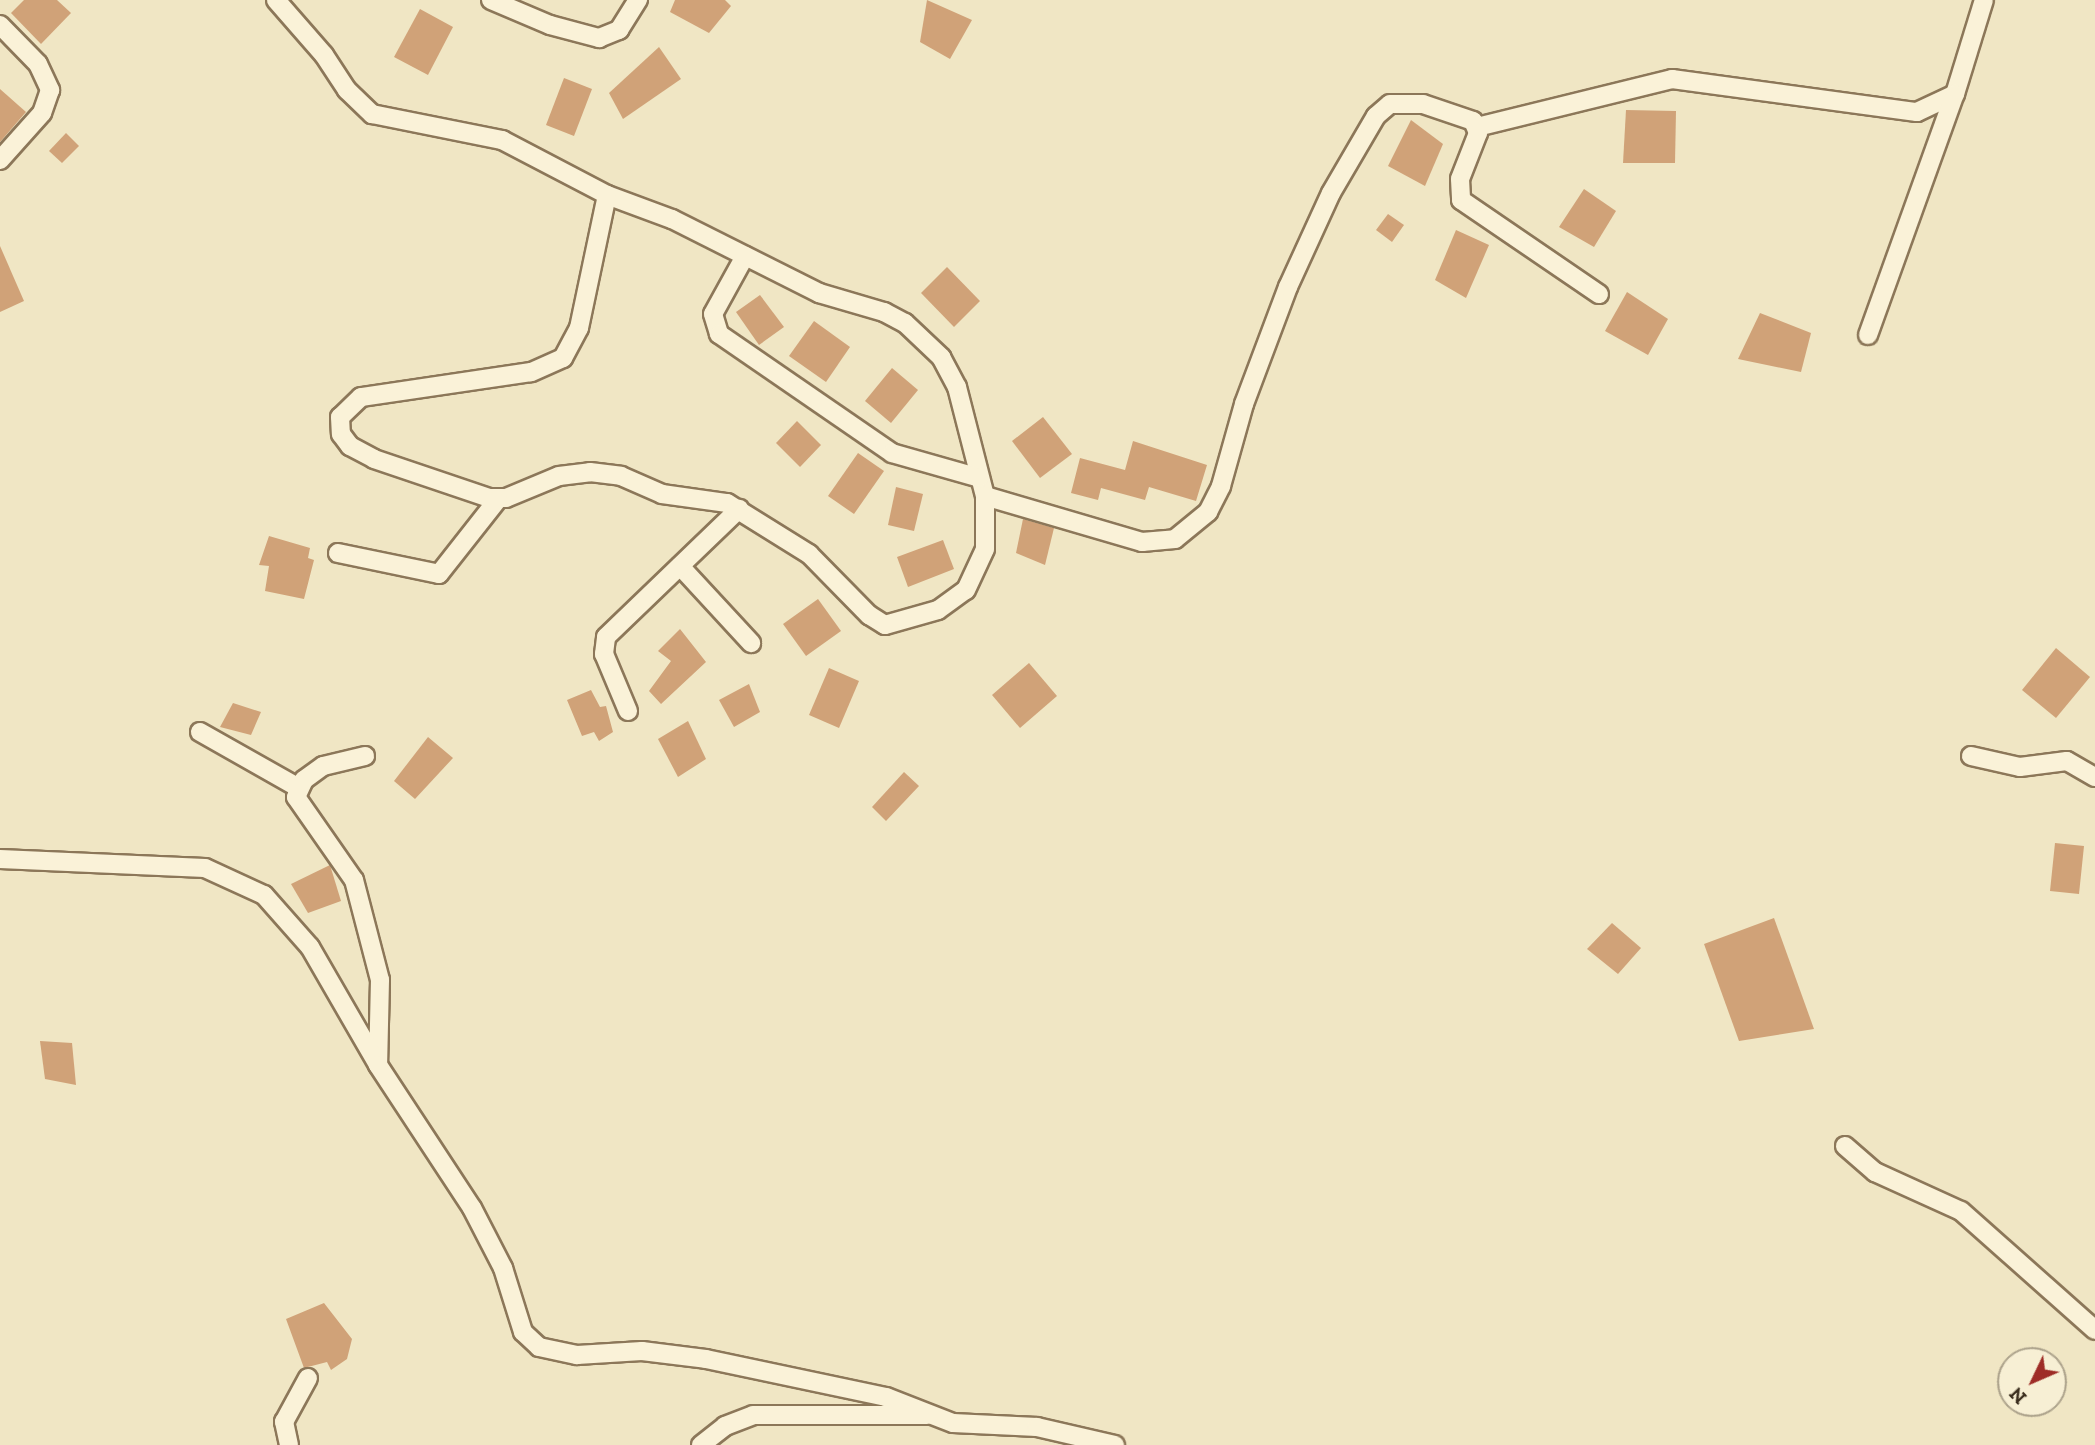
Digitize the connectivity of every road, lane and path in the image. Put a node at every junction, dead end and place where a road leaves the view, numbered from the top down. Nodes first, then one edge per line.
1 (275, 0) edge
2 (491, 0) edge
3 (638, 0) edge
4 (1984, 0) edge
5 (0, 25) edge
6 (1955, 94) junction
7 (1477, 127) junction
8 (0, 160) edge
9 (607, 195) junction
10 (745, 256) junction
11 (1599, 294) dead end
12 (1868, 335) dead end
13 (980, 478) junction
14 (985, 496) junction
15 (498, 499) junction
16 (740, 509) junction
17 (338, 553) dead end
18 (680, 566) junction
19 (751, 643) dead end
20 (628, 711) dead end
21 (200, 732) dead end
22 (365, 756) dead end
23 (1971, 756) dead end
24 (2095, 777) edge
25 (299, 788) junction
26 (0, 859) edge
27 (378, 1065) junction
28 (1845, 1146) dead end
29 (2095, 1330) edge
30 (308, 1378) dead end
31 (931, 1415) junction
32 (289, 1445) edge
33 (701, 1445) edge
34 (1115, 1445) edge

1 - 9 street
2 - 3 street
4 - 6 street
5 - 8 street
6 - 7 street
6 - 12 street
7 - 11 street
7 - 14 street
9 - 10 street
9 - 15 street
10 - 13 street
10 - 13 street
13 - 14 street
14 - 16 street
15 - 16 street
15 - 17 street
16 - 18 street
18 - 19 street
18 - 20 street
21 - 25 street
22 - 25 street
23 - 24 street
25 - 27 street
26 - 27 street
27 - 31 street
28 - 29 street
30 - 32 street
31 - 33 street
31 - 34 street

